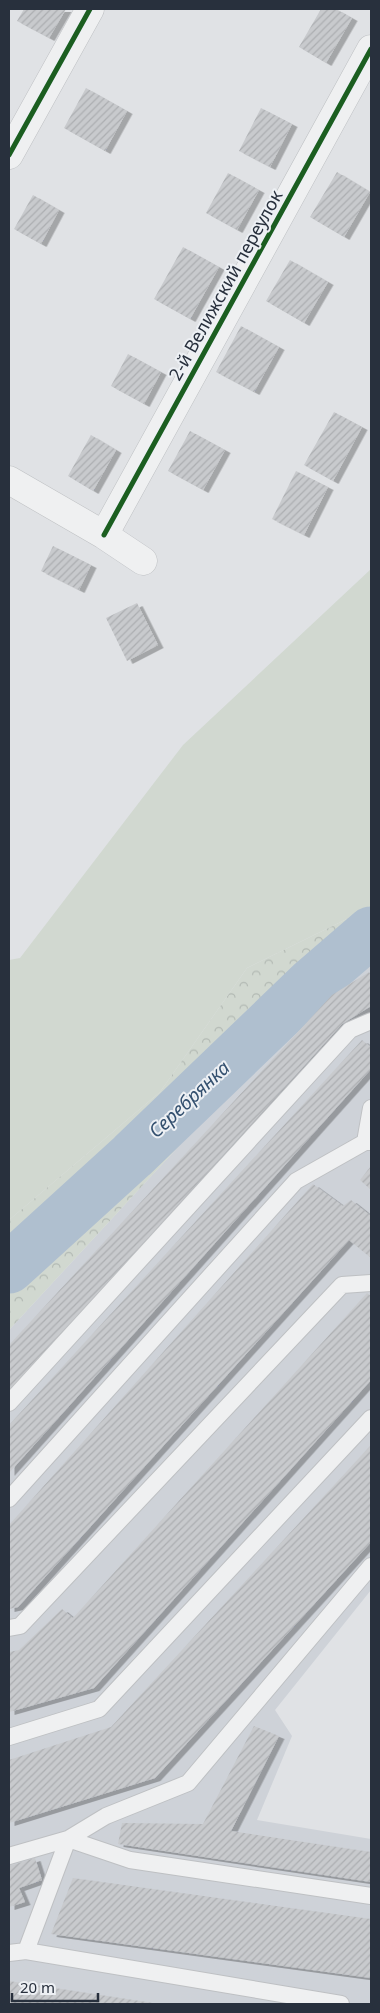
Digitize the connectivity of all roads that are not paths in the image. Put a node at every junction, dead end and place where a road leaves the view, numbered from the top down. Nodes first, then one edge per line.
1 (90, 9) edge
2 (371, 49) edge
3 (9, 155) edge
4 (9, 480) edge
5 (104, 535) junction
6 (142, 561) dead end
7 (371, 1021) edge
8 (371, 1108) edge
9 (368, 1142) edge
10 (371, 1283) edge
11 (9, 1403) edge
12 (371, 1418) edge
13 (9, 1499) edge
14 (371, 1566) edge
15 (9, 1628) edge
16 (9, 1736) edge
17 (68, 1840) junction
18 (9, 1856) edge
19 (371, 1896) edge
20 (26, 1951) junction
21 (9, 1954) edge
22 (342, 2004) edge

1 - 3 street
2 - 5 street, 2-й Велижский переулок
4 - 5 street
5 - 6 street
7 - 11 lane
8 - 9 lane
9 - 13 lane
10 - 15 lane
12 - 16 lane
14 - 17 lane
17 - 18 lane
17 - 19 lane
17 - 20 lane
20 - 21 lane
20 - 22 lane

